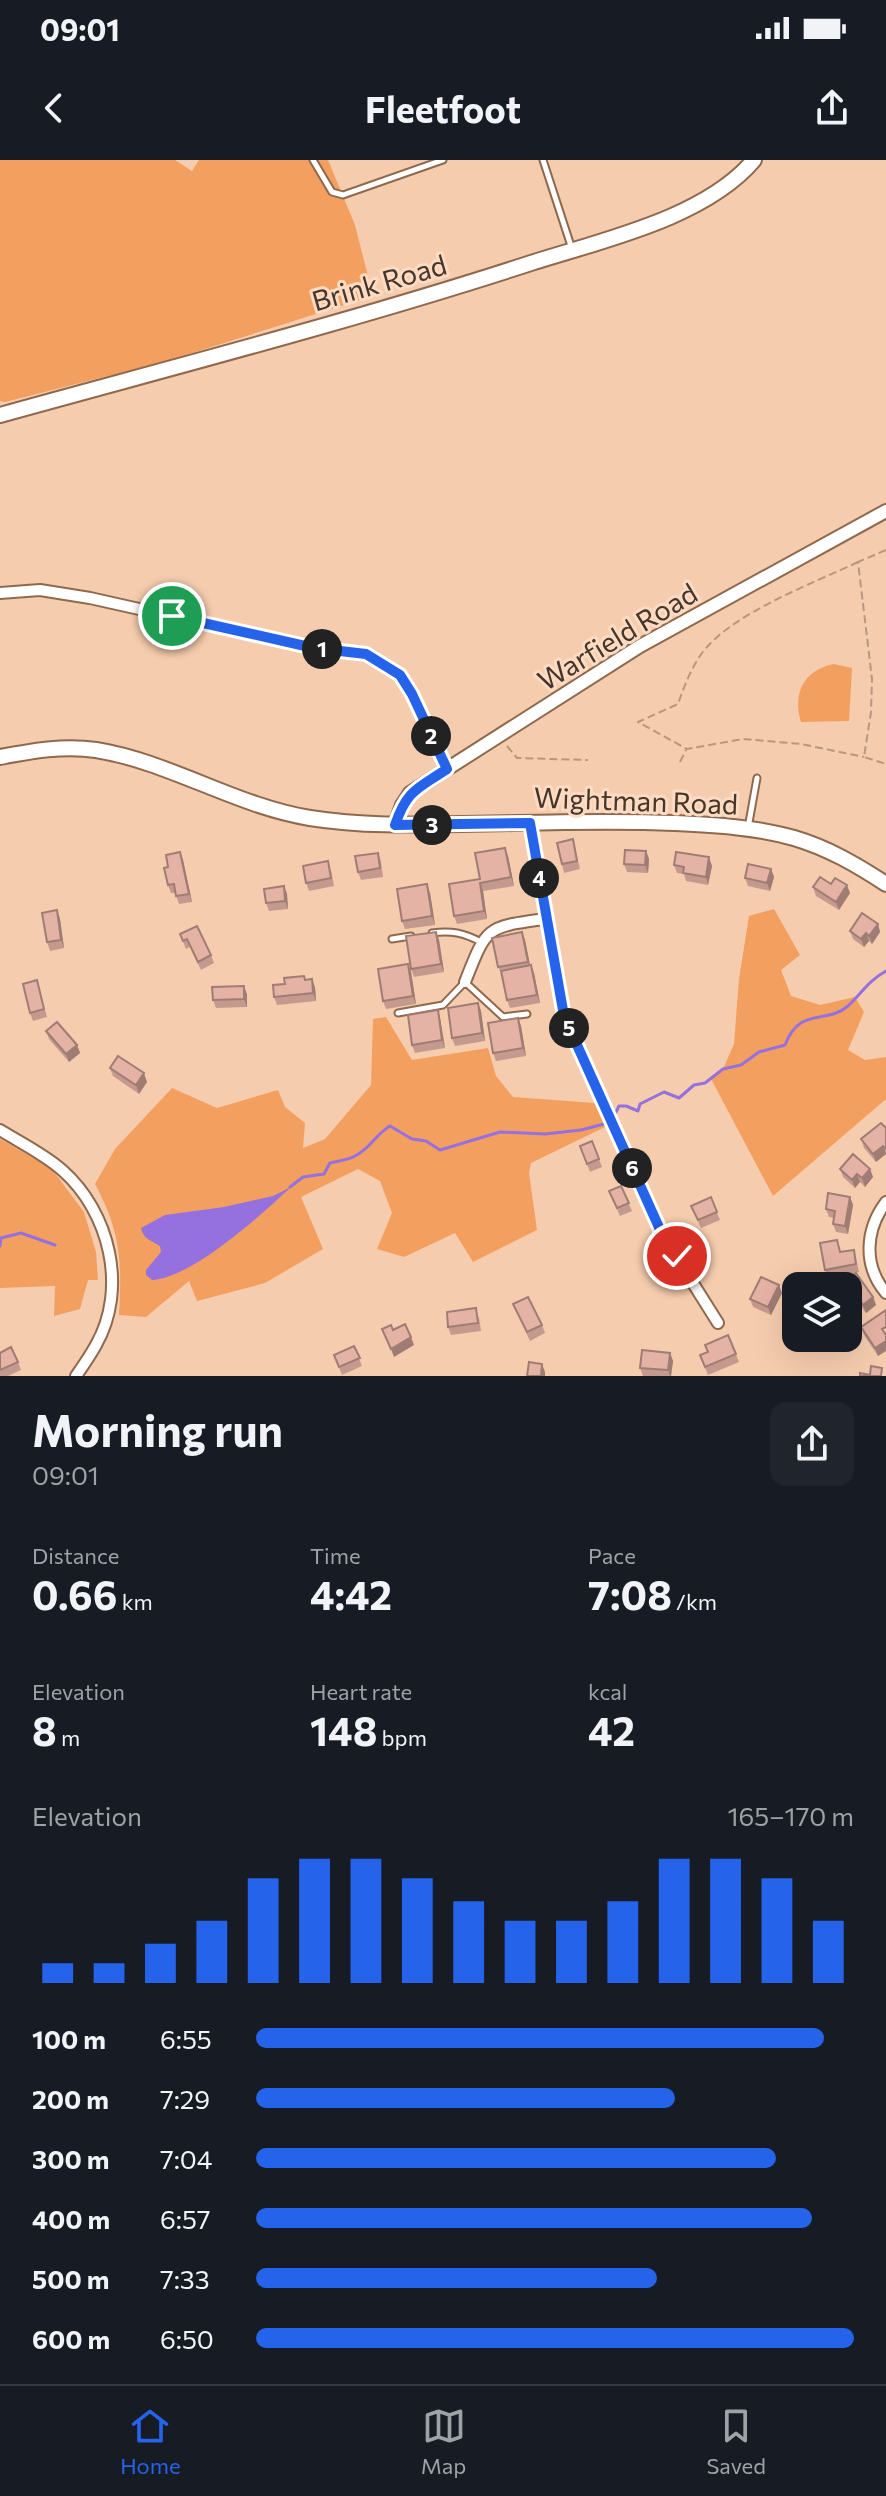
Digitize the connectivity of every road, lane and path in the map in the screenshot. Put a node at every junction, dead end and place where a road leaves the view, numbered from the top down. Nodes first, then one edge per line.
1 (313, 160) edge
2 (443, 160) edge
3 (543, 160) edge
4 (754, 160) edge
5 (572, 250) junction
6 (0, 415) edge
7 (886, 511) edge
8 (886, 550) edge
9 (858, 562) junction
10 (0, 593) edge
11 (499, 736) junction
12 (687, 749) junction
13 (0, 757) edge
14 (864, 757) junction
15 (588, 760) dead end
16 (680, 762) dead end
17 (886, 764) edge
18 (447, 769) junction
19 (757, 778) dead end
20 (530, 823) junction
21 (395, 825) junction
22 (747, 829) junction
23 (886, 884) edge
24 (545, 919) junction
25 (392, 939) dead end
26 (481, 942) junction
27 (465, 982) junction
28 (398, 1013) dead end
29 (527, 1014) dead end
30 (0, 1130) edge
31 (886, 1202) edge
32 (886, 1293) edge
33 (718, 1323) dead end
34 (76, 1376) edge

1 - 2 lane
3 - 5 lane
4 - 5 main road, Brink Road
5 - 6 main road, Brink Road
7 - 11 street, Warfield Road
8 - 9 path
9 - 12 path
9 - 14 path
10 - 18 street
11 - 15 path
11 - 18 street, Warfield Road
12 - 14 path
12 - 16 path
13 - 21 main road, Wightman Road
14 - 17 path
18 - 21 street, Warfield Road
19 - 22 lane
20 - 21 main road, Wightman Road
20 - 22 main road, Wightman Road
20 - 24 street
22 - 23 main road, Wightman Road
24 - 26 street
24 - 33 street
25 - 26 lane
26 - 27 street
27 - 28 lane
27 - 29 lane
30 - 34 street
31 - 32 street

